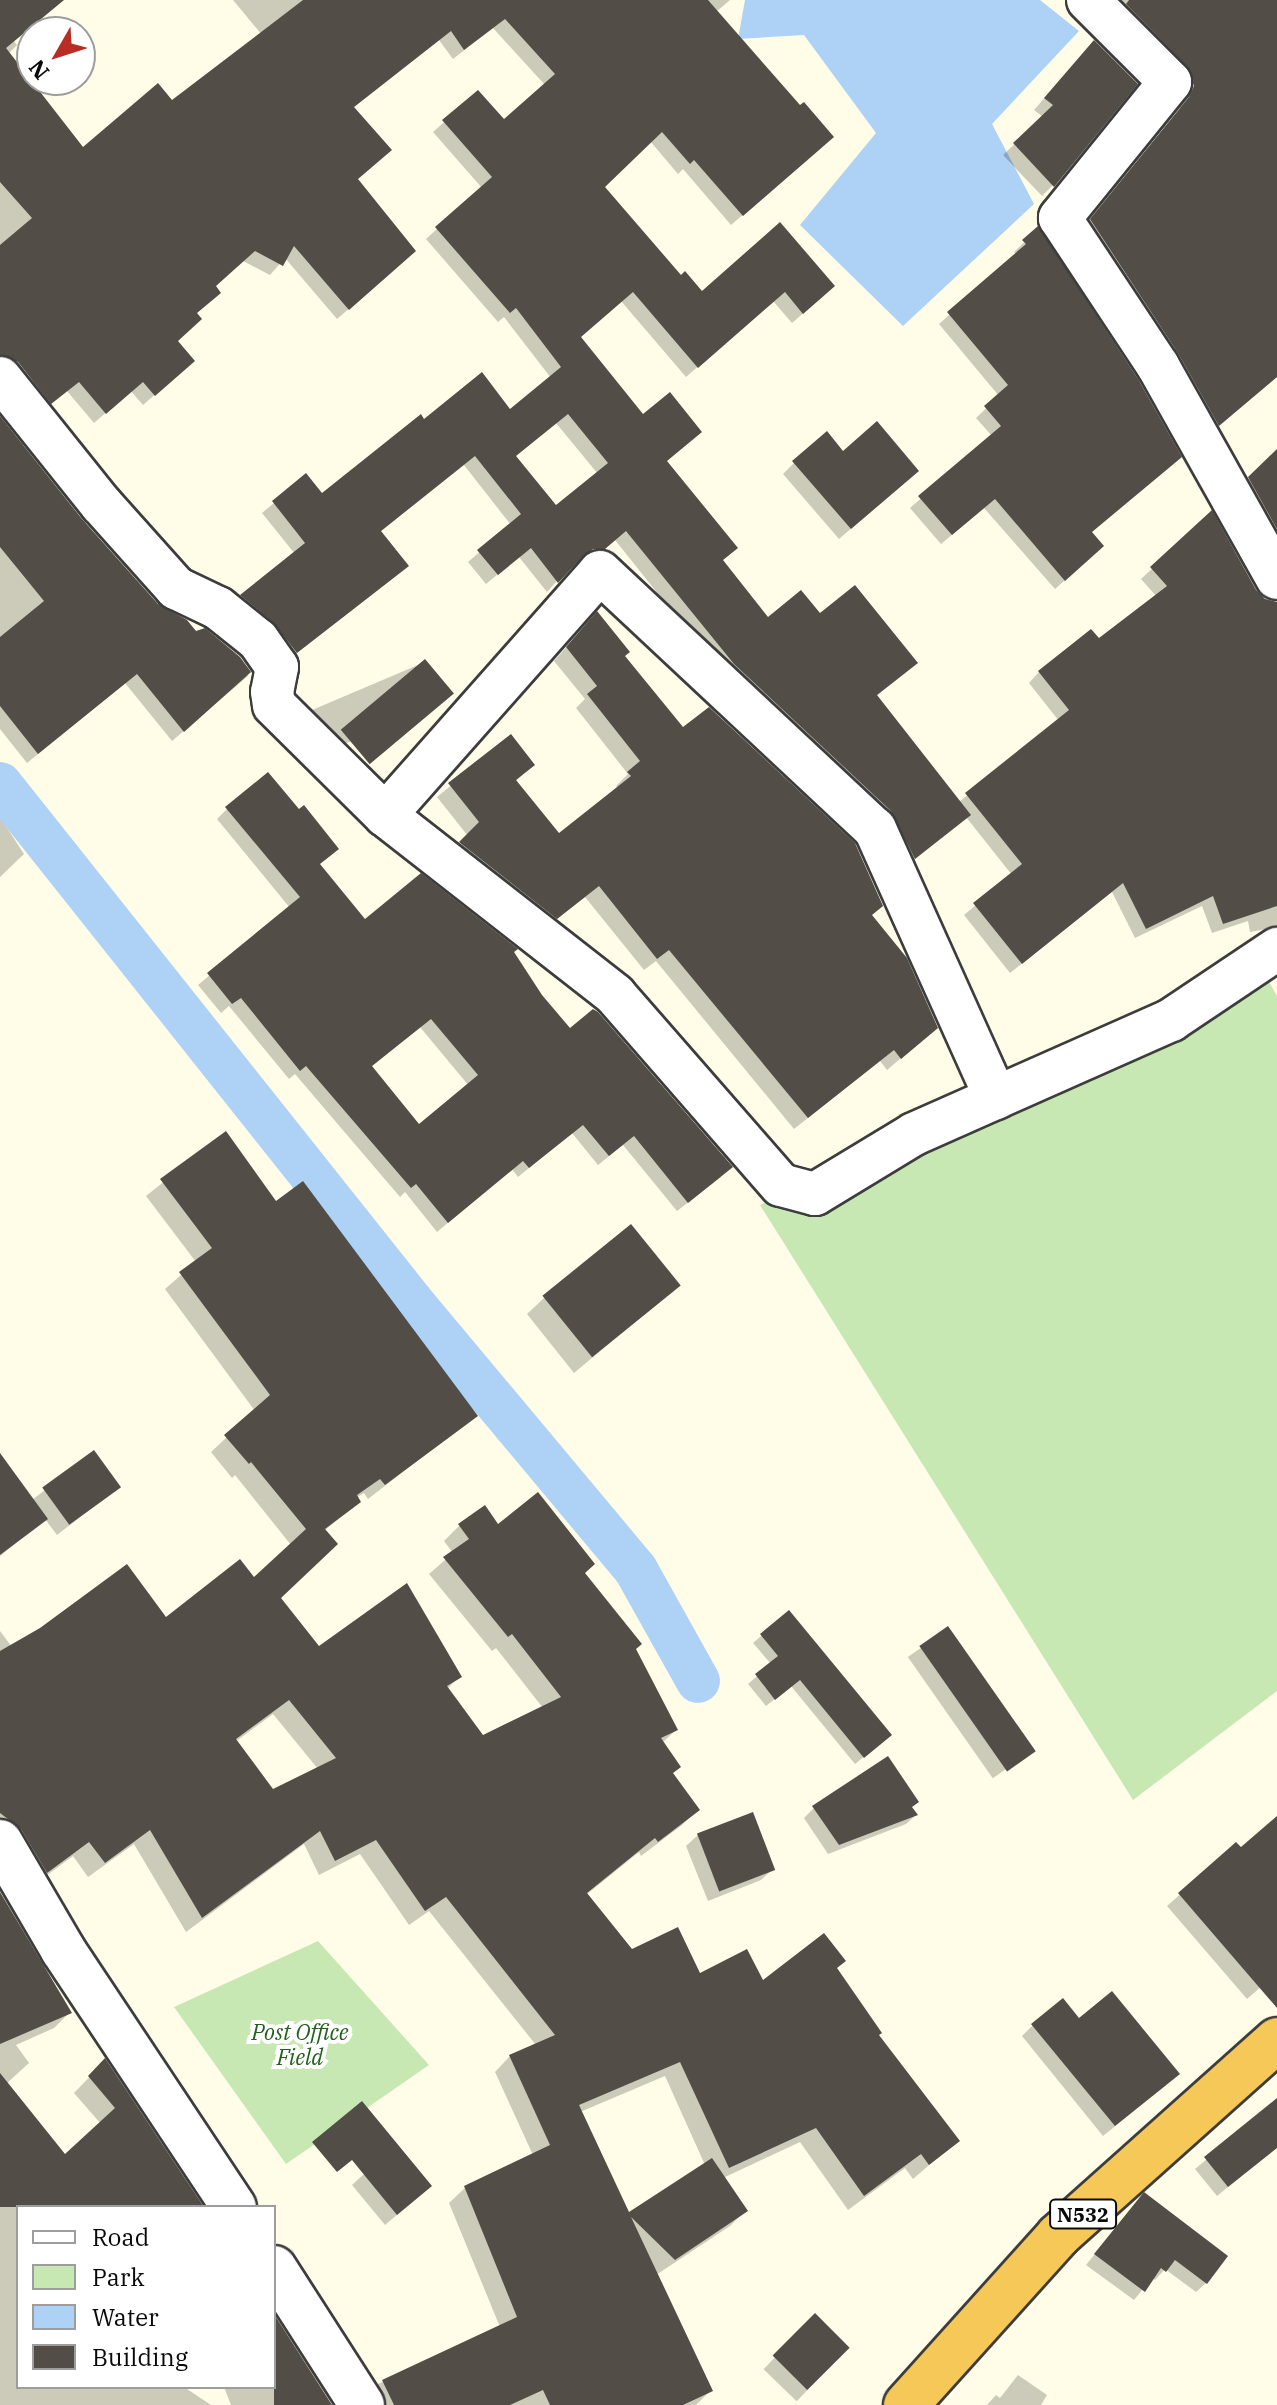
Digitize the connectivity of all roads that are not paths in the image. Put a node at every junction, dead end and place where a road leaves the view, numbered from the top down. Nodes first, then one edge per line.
1 (1088, 0) edge
2 (0, 378) edge
3 (1277, 578) edge
4 (385, 815) junction
5 (1277, 949) edge
6 (996, 1098) junction
7 (0, 1842) edge
8 (1277, 2040) edge
9 (233, 2205) edge
10 (276, 2271) edge
11 (362, 2405) edge
12 (906, 2405) edge

1 - 3 street
2 - 4 street
4 - 6 street
4 - 6 street
5 - 6 street
7 - 9 street
8 - 12 highway, N532
10 - 11 street

